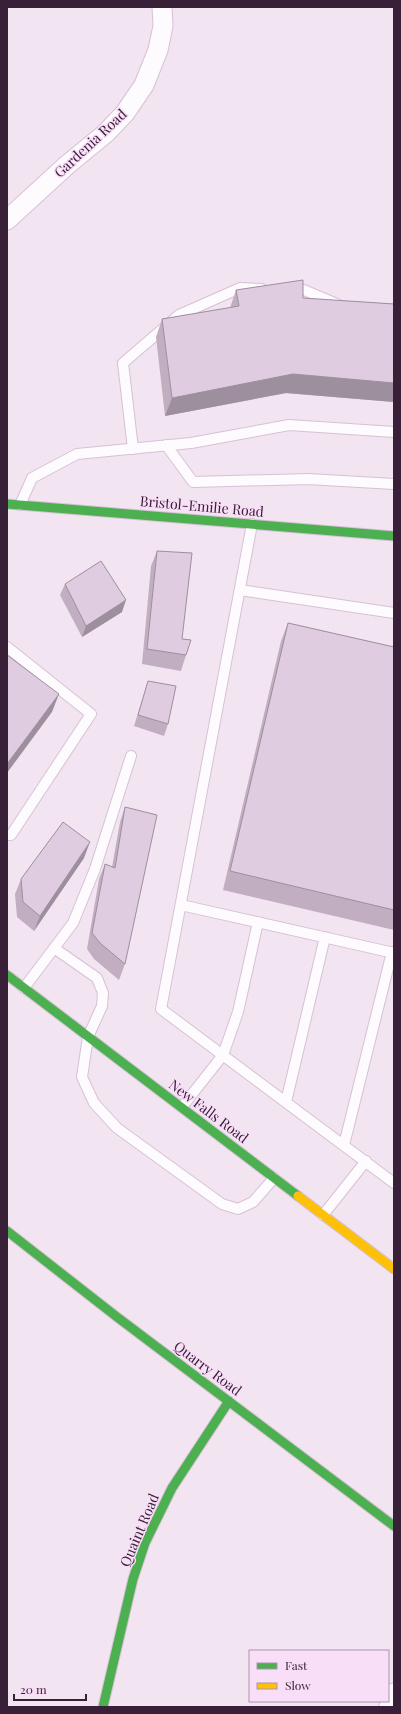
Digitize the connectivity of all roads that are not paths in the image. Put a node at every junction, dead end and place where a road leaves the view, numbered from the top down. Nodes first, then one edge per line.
1 (162, 7) edge
2 (7, 220) edge
3 (351, 305) edge
4 (394, 432) edge
5 (166, 445) junction
6 (133, 449) junction
7 (394, 484) edge
8 (7, 504) edge
9 (20, 505) junction
10 (252, 524) junction
11 (394, 536) edge
12 (240, 590) junction
13 (394, 613) edge
14 (7, 647) edge
15 (131, 756) dead end
16 (7, 835) edge
17 (181, 905) junction
18 (258, 922) junction
19 (326, 937) junction
20 (54, 948) junction
21 (393, 952) edge
22 (7, 975) edge
23 (24, 988) junction
24 (88, 1037) junction
25 (223, 1055) junction
26 (286, 1102) junction
27 (182, 1107) junction
28 (344, 1145) junction
29 (366, 1161) junction
30 (274, 1178) junction
31 (394, 1183) edge
32 (323, 1215) junction
33 (7, 1231) edge
34 (394, 1269) edge
35 (229, 1402) junction
36 (394, 1526) edge
37 (394, 1693) edge
38 (103, 1707) edge
39 (389, 1707) edge

1 - 2 street, Gardenia Road
3 - 6 lane
4 - 5 lane
5 - 6 lane
5 - 7 lane
6 - 9 lane
8 - 9 street, Bristol-Emilie Road
9 - 10 street, Bristol-Emilie Road
10 - 11 street, Bristol-Emilie Road
10 - 12 lane
12 - 13 lane
12 - 17 lane
14 - 16 lane
15 - 20 lane
17 - 18 lane
17 - 25 lane
18 - 19 lane
18 - 25 lane
19 - 21 lane
19 - 26 lane
20 - 23 lane
20 - 24 lane
21 - 28 lane
22 - 23 street, New Falls Road
23 - 24 street, New Falls Road
24 - 27 street, New Falls Road
24 - 30 lane
25 - 26 lane
25 - 27 lane
26 - 28 lane
27 - 30 street, New Falls Road
28 - 29 lane
29 - 31 lane
29 - 32 lane
30 - 32 street, New Falls Road
32 - 34 street, New Falls Road
33 - 35 street, Quarry Road
35 - 36 street, Quarry Road
35 - 38 street, Quaint Road
37 - 39 street

